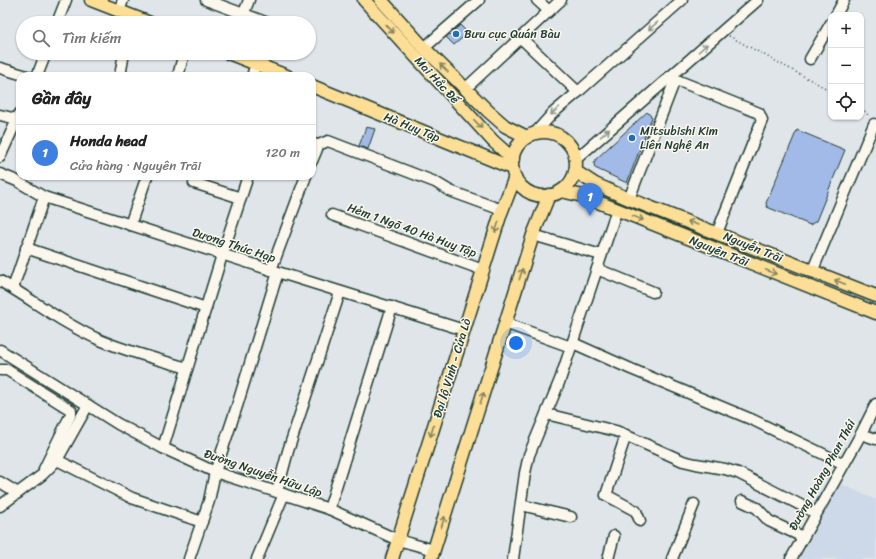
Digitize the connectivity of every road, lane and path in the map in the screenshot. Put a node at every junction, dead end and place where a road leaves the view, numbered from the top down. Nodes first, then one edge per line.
1 (66, 0) edge
2 (91, 0) edge
3 (208, 0) edge
4 (249, 0) edge
5 (364, 0) edge
6 (381, 0) edge
7 (479, 0) edge
8 (537, 0) edge
9 (561, 0) edge
10 (681, 0) edge
11 (758, 0) edge
12 (844, 0) edge
13 (121, 6) edge
14 (549, 12) junction
15 (838, 12) edge
16 (60, 16) edge
17 (128, 16) edge
18 (237, 16) edge
19 (243, 16) edge
20 (828, 28) edge
21 (721, 32) junction
22 (521, 38) junction
23 (424, 48) junction
24 (810, 59) dead end
25 (43, 60) edge
26 (123, 60) edge
27 (182, 60) edge
28 (246, 60) edge
29 (256, 64) junction
30 (0, 68) edge
31 (39, 72) edge
32 (121, 72) edge
33 (179, 72) edge
34 (253, 72) edge
35 (277, 72) edge
36 (16, 73) edge
37 (672, 79) junction
38 (316, 88) edge
39 (465, 89) junction
40 (828, 90) edge
41 (578, 92) junction
42 (864, 111) edge
43 (0, 115) edge
44 (16, 116) edge
45 (16, 122) edge
46 (875, 124) edge
47 (531, 135) junction
48 (316, 144) edge
49 (0, 157) edge
50 (576, 165) junction
51 (513, 168) junction
52 (0, 174) edge
53 (147, 180) edge
54 (247, 180) edge
55 (305, 180) edge
56 (194, 183) dead end
57 (561, 191) junction
58 (549, 195) junction
59 (44, 197) junction
60 (241, 198) junction
61 (629, 199) junction
62 (617, 209) junction
63 (502, 210) junction
64 (332, 215) dead end
65 (130, 225) junction
66 (717, 233) junction
67 (533, 235) junction
68 (26, 248) junction
69 (222, 255) junction
70 (601, 255) junction
71 (597, 269) junction
72 (483, 270) junction
73 (274, 271) junction
74 (812, 272) junction
75 (0, 281) edge
76 (807, 286) junction
77 (13, 288) junction
78 (340, 292) junction
79 (653, 292) dead end
80 (876, 296) edge
81 (206, 308) junction
82 (392, 308) junction
83 (876, 313) edge
84 (505, 323) junction
85 (464, 330) junction
86 (572, 345) junction
87 (0, 350) edge
88 (187, 368) junction
89 (0, 370) edge
90 (876, 404) edge
91 (88, 405) junction
92 (546, 414) junction
93 (861, 434) junction
94 (626, 435) junction
95 (876, 439) edge
96 (163, 448) junction
97 (57, 460) junction
98 (844, 464) junction
99 (215, 472) junction
100 (42, 475) junction
101 (0, 482) edge
102 (18, 493) junction
103 (280, 493) junction
104 (742, 502) dead end
105 (694, 504) dead end
106 (521, 505) junction
107 (0, 506) edge
108 (330, 509) junction
109 (816, 513) junction
110 (571, 517) dead end
111 (640, 521) dead end
112 (202, 522) junction
113 (614, 536) dead end
114 (803, 537) junction
115 (398, 540) junction
116 (432, 554) edge
117 (189, 559) edge
118 (256, 559) edge
119 (392, 559) edge
120 (513, 559) edge
121 (608, 559) edge
122 (672, 559) edge
123 (791, 559) edge

1 - 16 street
2 - 13 main road
3 - 18 street
4 - 19 street
5 -> 51 main road, Mai Hắc Đế
6 - 23 main road, Mai Hắc Đế
7 - 23 street
8 - 14 street
9 - 14 street
10 -> 41 street
11 - 21 street
12 - 15 street
13 - 17 main road
14 - 22 street
20 - 24 street
37 -> 21 street
21 - 40 path
22 - 39 street
22 - 41 street
39 -> 23 main road, Mai Hắc Đế
25 - 31 street
26 - 32 street
27 - 33 street
28 - 29 main road
29 - 34 street
29 - 35 main road
30 - 36 street
50 -> 37 street
37 - 61 street
37 - 66 street
38 - 51 main road, Hà Huy Tập
39 - 47 main road, Mai Hắc Đế
41 -> 47 street
42 - 46 path
43 - 44 street
45 - 49 street
46 - 74 street
47 - 50 main road
47 - 51 main road
48 - 63 street
50 - 57 main road
50 - 61 main road
51 - 58 main road
51 - 63 main road, Đại lộ Vinh - Cửa Lò
52 - 59 street, Dương Thúc Hạp
53 - 65 street
54 - 60 street
55 - 73 street
56 - 60 street
57 - 58 main road
57 - 62 main road, Nguyên Trãi
58 - 67 main road
59 - 65 street, Dương Thúc Hạp
59 - 68 street
60 - 69 street
66 -> 61 main road, Nguyễn Trãi
62 - 70 street
62 -> 76 main road, Nguyên Trãi
63 -> 72 main road, Đại lộ Vinh - Cửa Lò
64 - 72 street, Hẻm 1 Ngõ 40 Hà Huy Tập
65 - 69 street, Dương Thúc Hạp
66 - 74 main road, Nguyễn Trãi
67 - 70 street
84 -> 67 main road
68 - 77 street
68 - 81 street
69 - 73 street, Dương Thúc Hạp
69 - 81 street
70 - 71 street
71 - 79 street
71 - 86 street
72 - 85 main road, Đại lộ Vinh - Cửa Lò
73 - 78 street, Dương Thúc Hạp
73 - 99 street
74 - 76 main road
80 -> 74 main road, Nguyễn Trãi
75 - 77 street
76 - 83 main road, Nguyên Trãi
77 - 88 street
78 - 82 street, Dương Thúc Hạp
78 - 103 street
81 - 88 street
82 - 85 street, Dương Thúc Hạp
82 - 108 street
84 - 86 street
116 -> 84 main road
85 -> 115 main road, Đại lộ Vinh - Cửa Lò
86 - 92 street
86 - 98 street
87 - 91 street, Đường Nguyễn Hữu Lập
88 - 96 street
89 - 100 street
90 - 93 street, Đường Hoàng Phan Thái
91 - 96 street, Đường Nguyễn Hữu Lập
91 - 97 street
92 - 94 street
92 - 106 street
93 - 95 street
93 - 98 street, Đường Hoàng Phan Thái
94 - 109 street
94 - 111 street
96 - 99 street, Đường Nguyễn Hữu Lập
97 - 100 street
97 - 112 street
98 - 109 street, Đường Hoàng Phan Thái
99 - 103 street, Đường Nguyễn Hữu Lập
99 - 112 street
100 - 102 street
101 - 102 street
102 - 107 street
103 - 108 street, Đường Nguyễn Hữu Lập
103 - 118 street
104 - 114 street
105 - 122 street
106 - 110 street
106 - 120 street
108 - 115 street, Đường Nguyễn Hữu Lập
109 - 114 street, Đường Hoàng Phan Thái
112 - 117 street
113 - 121 street
114 - 123 street, Đường Hoàng Phan Thái
115 - 116 street, Đường Nguyễn Hữu Lập
115 - 119 main road, Đại lộ Vinh - Cửa Lò

